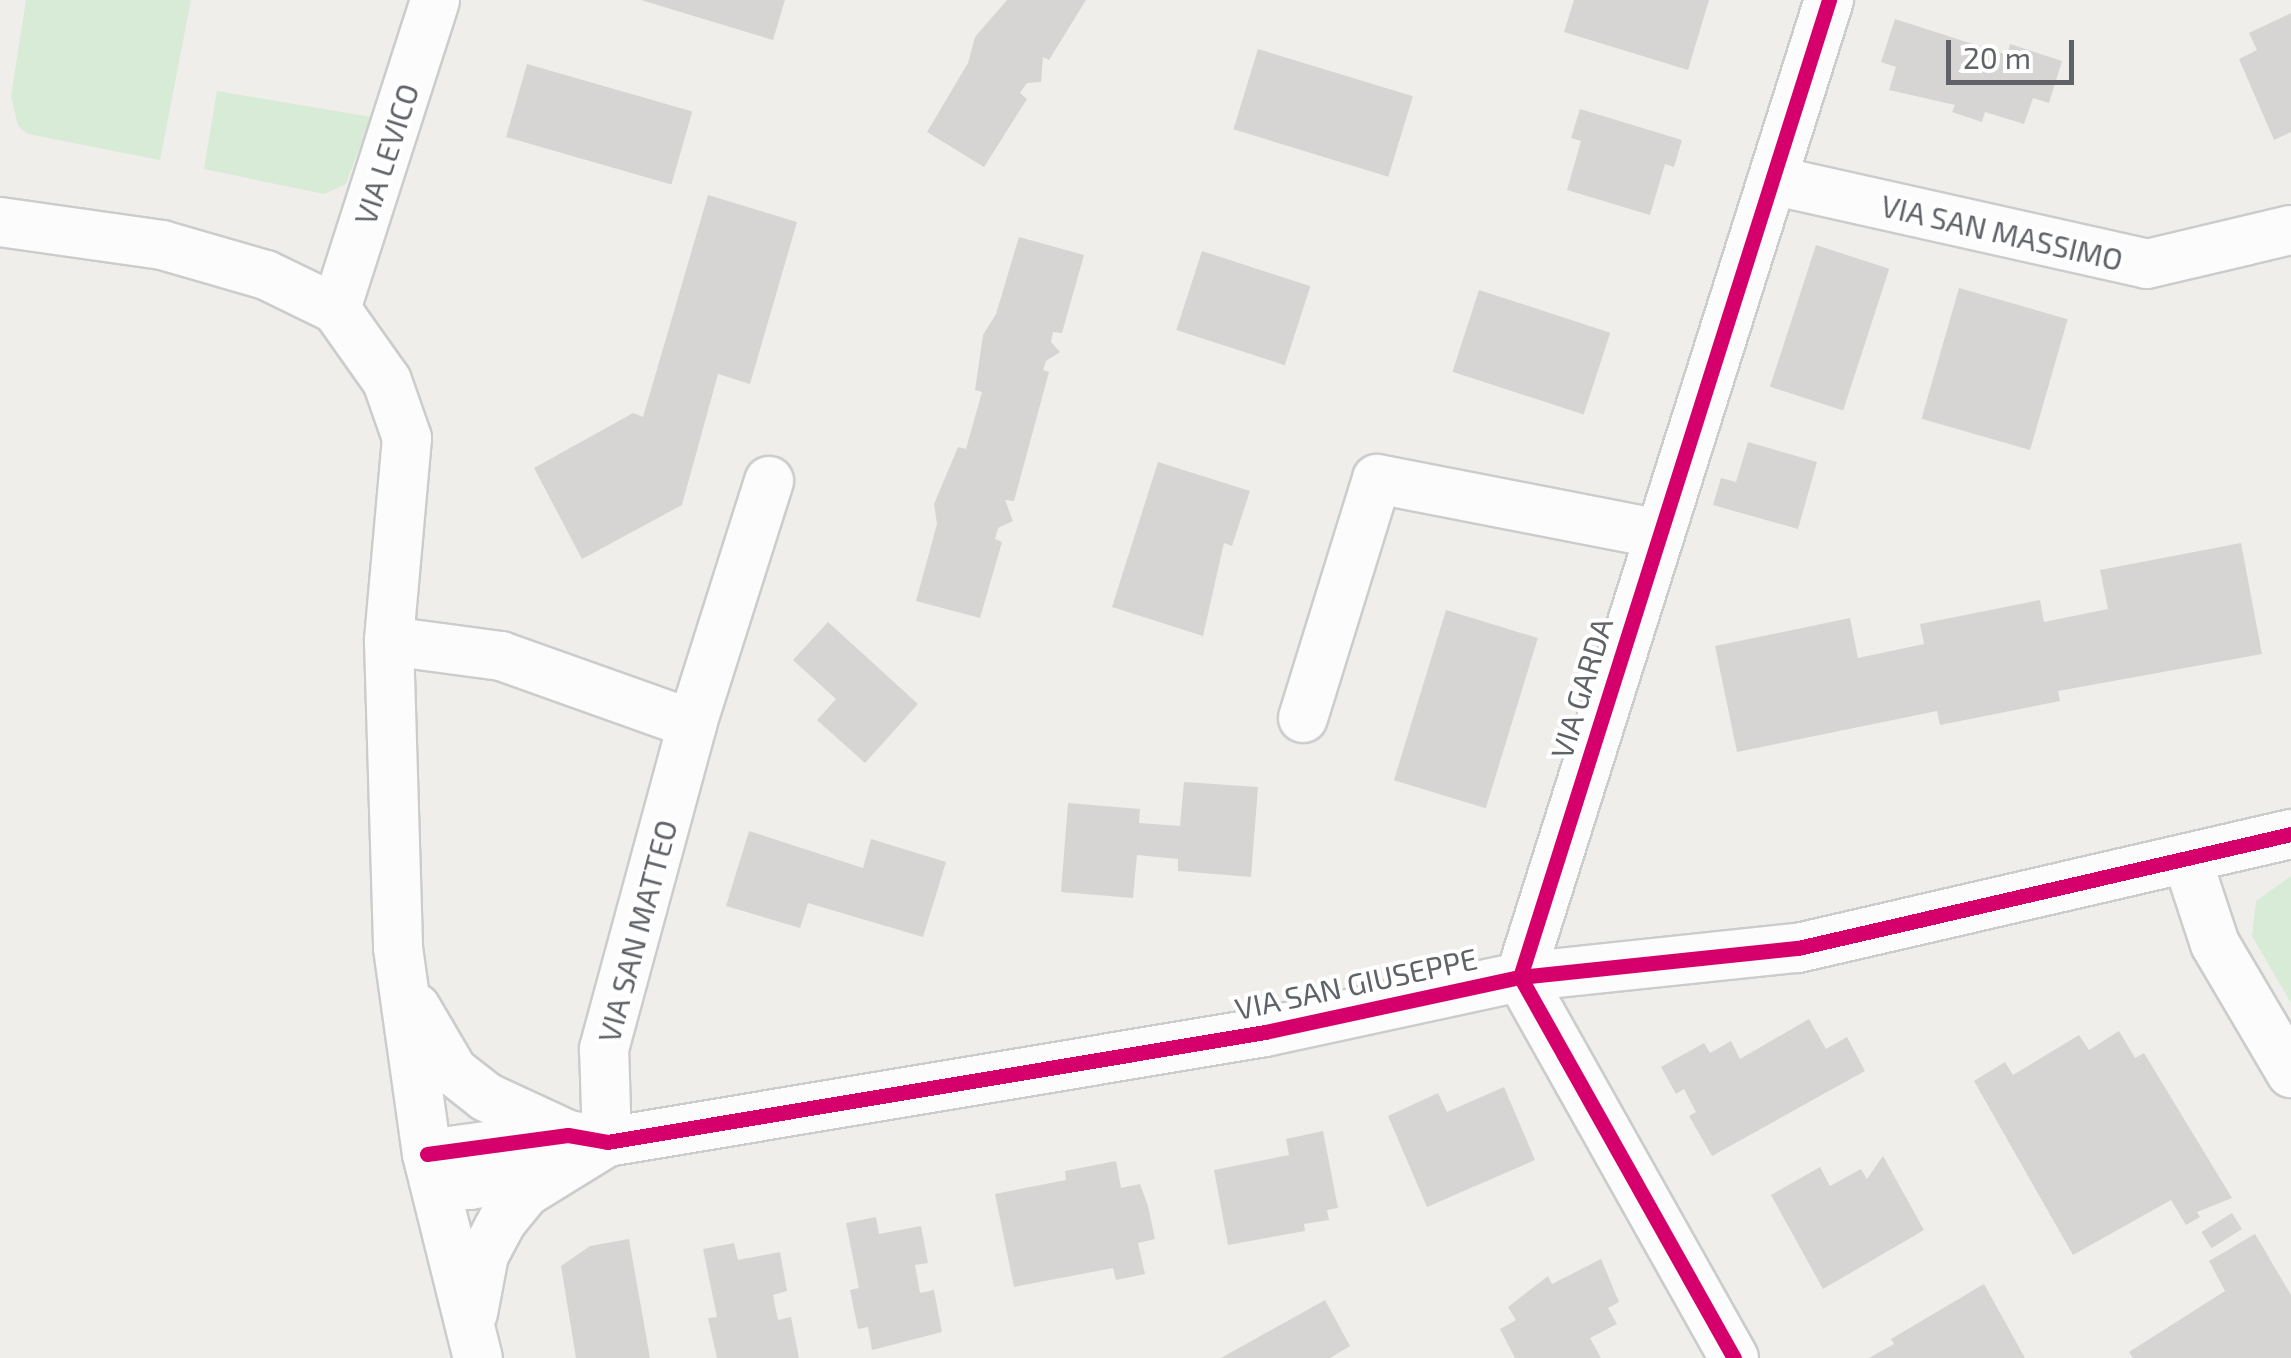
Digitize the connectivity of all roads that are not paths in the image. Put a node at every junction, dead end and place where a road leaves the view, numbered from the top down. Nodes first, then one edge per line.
1 (435, 0) edge
2 (1829, 0) edge
3 (1772, 180) junction
4 (0, 222) edge
5 (2291, 230) edge
6 (336, 309) junction
7 (769, 480) dead end
8 (1659, 534) junction
9 (389, 641) junction
10 (1303, 718) dead end
11 (692, 724) junction
12 (2291, 834) edge
13 (2187, 859) junction
14 (1520, 977) junction
15 (403, 981) junction
16 (2291, 1073) edge
17 (583, 1148) junction
18 (429, 1160) junction
19 (476, 1349) edge
20 (1734, 1358) edge

1 - 6 street, VIA LEVICO
2 - 3 street, VIA GARDA
3 - 5 street, VIA SAN MASSIMO
3 - 8 street, VIA GARDA
4 - 6 street
6 - 9 street
7 - 11 street, VIA SAN MATTEO
8 - 10 street
8 - 14 street, VIA GARDA
9 - 11 street
9 - 15 street
11 - 17 street, VIA SAN MATTEO
12 - 13 street, VIA SAN GIUSEPPE
13 - 14 street, VIA SAN GIUSEPPE
13 - 16 street
14 - 17 street, VIA SAN GIUSEPPE
14 - 20 street
15 - 17 street
15 - 18 street
17 - 18 street, VIA SAN GIUSEPPE
17 - 19 street, VIA SAN GIUSEPPE
18 - 19 street

